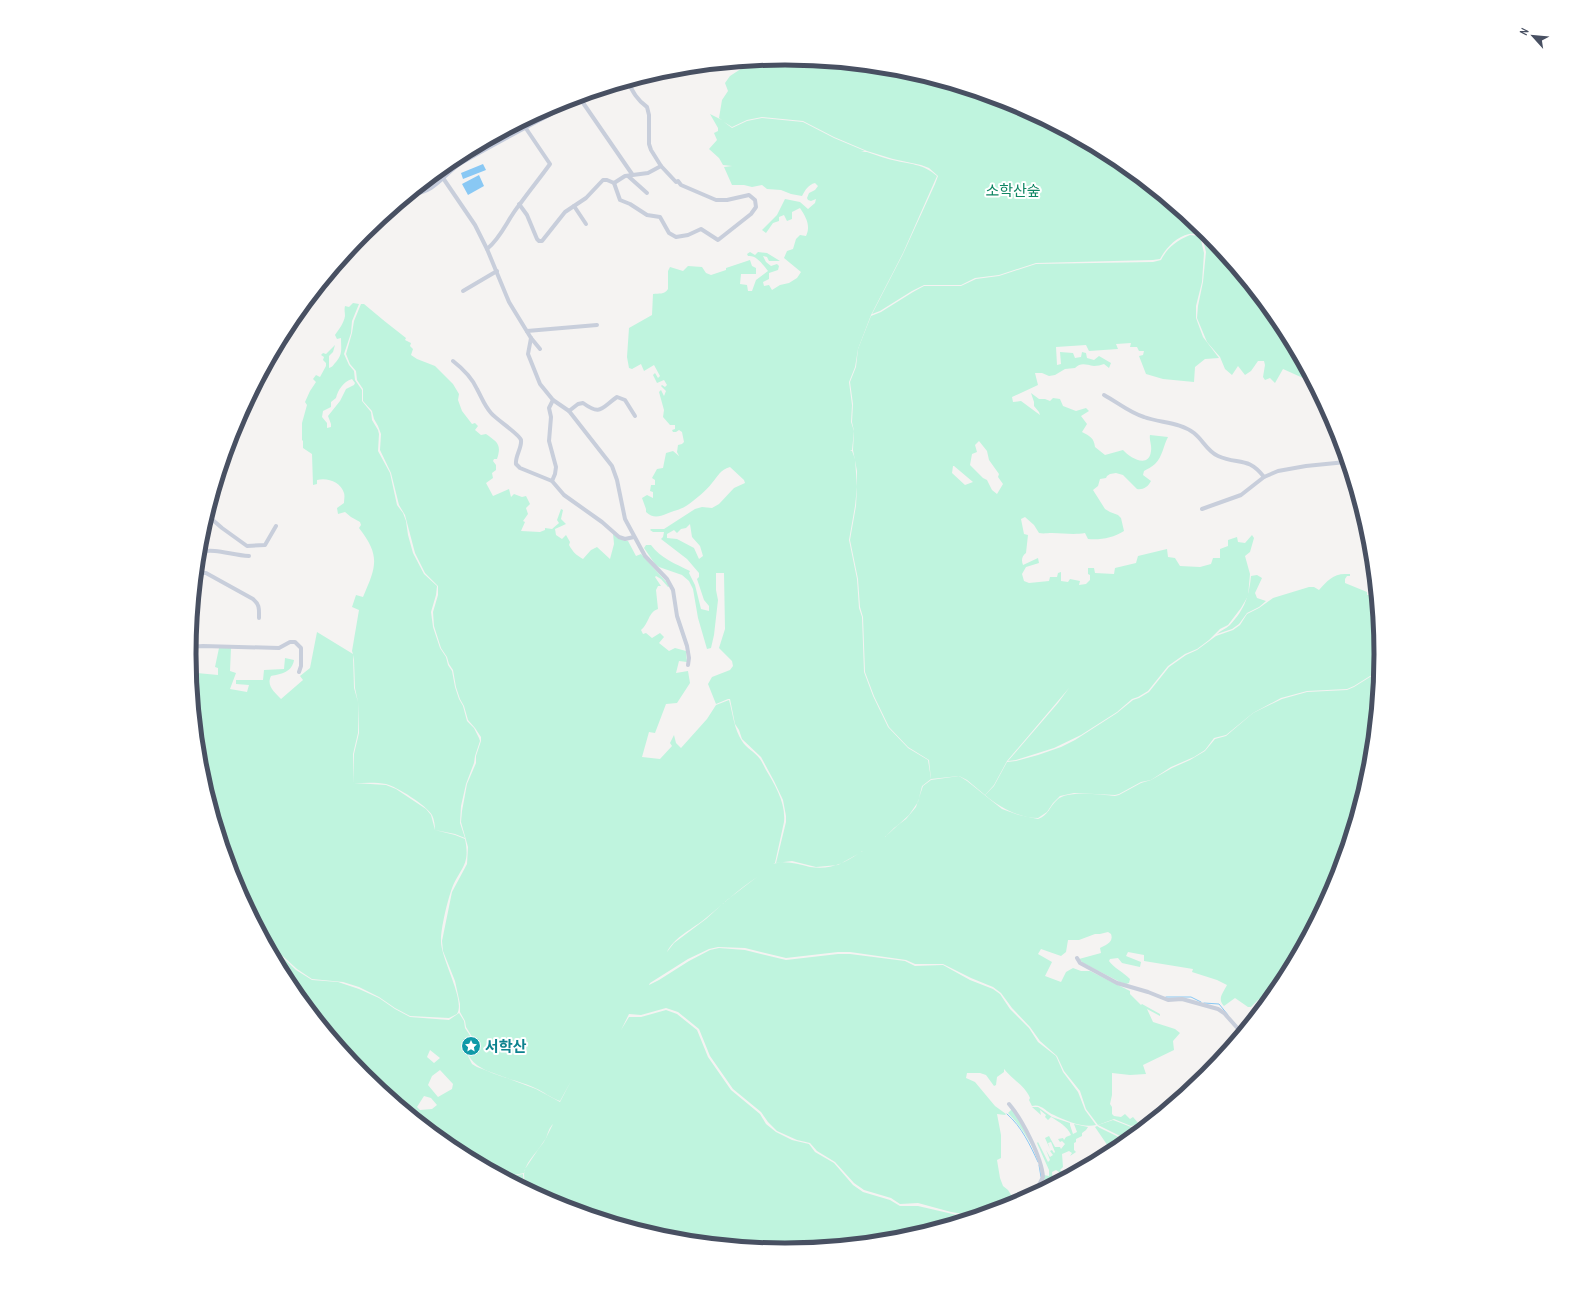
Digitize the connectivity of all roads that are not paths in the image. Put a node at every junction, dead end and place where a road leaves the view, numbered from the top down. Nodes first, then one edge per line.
1 (630, 86) edge
2 (583, 101) edge
3 (539, 119) edge
4 (525, 127) junction
5 (661, 166) junction
6 (630, 175) junction
7 (443, 178) junction
8 (614, 183) junction
9 (420, 192) edge
10 (647, 194) dead end
11 (519, 204) junction
12 (574, 206) junction
13 (586, 224) dead end
14 (488, 249) junction
15 (497, 271) junction
16 (463, 291) dead end
17 (597, 324) dead end
18 (527, 332) junction
19 (531, 338) junction
20 (540, 349) dead end
21 (453, 361) dead end
22 (1104, 395) dead end
23 (553, 400) junction
24 (569, 411) junction
25 (635, 416) dead end
26 (1341, 463) edge
27 (1264, 477) junction
28 (552, 481) junction
29 (1202, 509) dead end
30 (212, 519) edge
31 (276, 526) dead end
32 (634, 537) junction
33 (205, 551) edge
34 (249, 556) dead end
35 (202, 574) edge
36 (259, 618) dead end
37 (196, 646) edge
38 (688, 665) dead end
39 (299, 672) dead end
40 (1077, 958) dead end
41 (1238, 1029) edge
42 (1009, 1104) dead end
43 (1039, 1185) edge

1 - 5 street
2 - 6 street
3 - 4 main road
4 - 7 main road
4 - 11 street
5 - 6 street
5 - 8 street
6 - 8 street
6 - 10 street
7 - 9 main road
7 - 14 street
8 - 12 street
11 - 12 street
11 - 14 street
12 - 13 street
14 - 15 street
15 - 16 street
15 - 18 street
17 - 18 street
18 - 19 street
19 - 20 street
19 - 23 street
21 - 28 street
22 - 27 street
23 - 24 street
23 - 28 street
24 - 25 street
24 - 32 street
26 - 27 street
27 - 29 street
28 - 32 street
30 - 31 street
32 - 38 street
33 - 34 street
35 - 36 street
37 - 39 street
40 - 41 street
42 - 43 street

